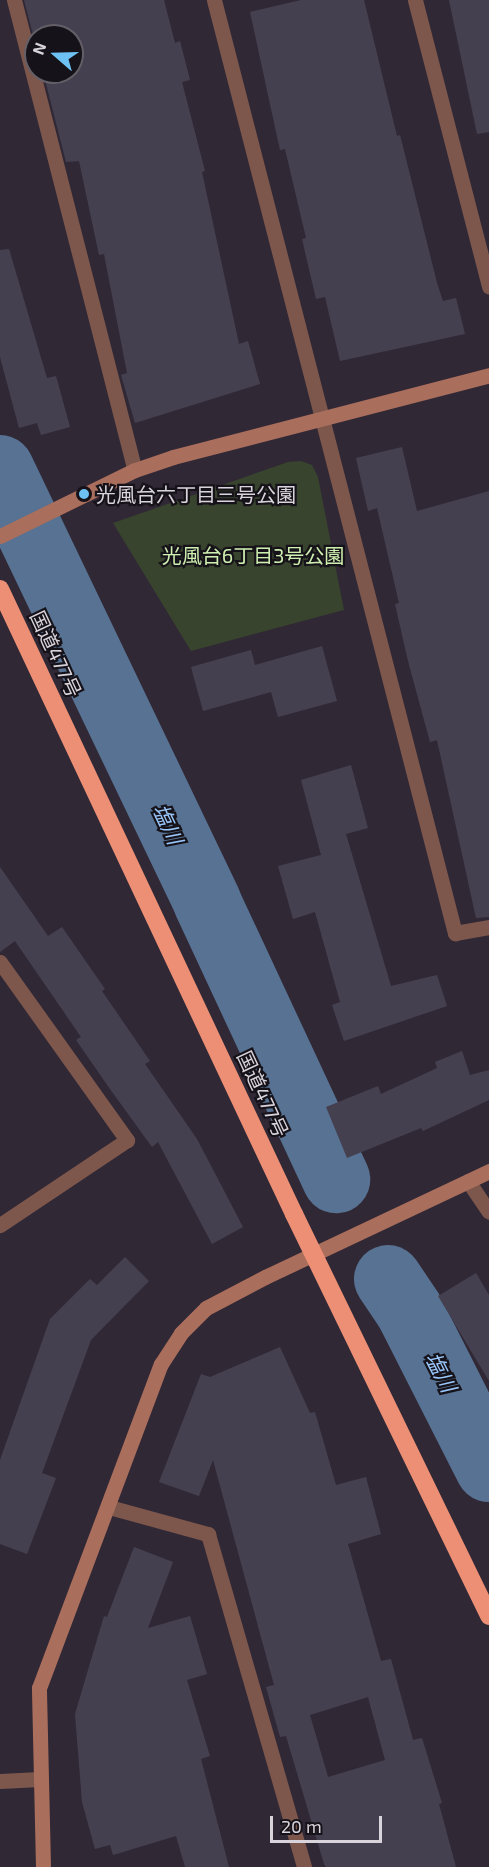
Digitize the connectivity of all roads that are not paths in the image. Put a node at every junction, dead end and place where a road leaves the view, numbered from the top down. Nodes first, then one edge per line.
1 (14, 0) edge
2 (214, 0) edge
3 (415, 0) edge
4 (489, 287) edge
5 (489, 375) edge
6 (323, 418) junction
7 (135, 471) junction
8 (0, 536) edge
9 (0, 589) edge
10 (489, 927) edge
11 (0, 962) edge
12 (489, 1171) edge
13 (468, 1181) junction
14 (489, 1212) edge
15 (0, 1225) edge
16 (314, 1252) junction
17 (109, 1507) junction
18 (489, 1616) edge
19 (40, 1779) junction
20 (0, 1781) edge
21 (43, 1867) edge
22 (304, 1867) edge

1 - 7 street
2 - 6 street
3 - 4 street
5 - 6 street
6 - 7 street
6 - 10 street
7 - 8 street
9 - 16 highway, 国道477号
11 - 15 street
12 - 13 street
13 - 14 street
13 - 16 street
16 - 17 street
16 - 18 highway, 国道477号
17 - 19 street
17 - 22 street
19 - 20 street
19 - 21 street

